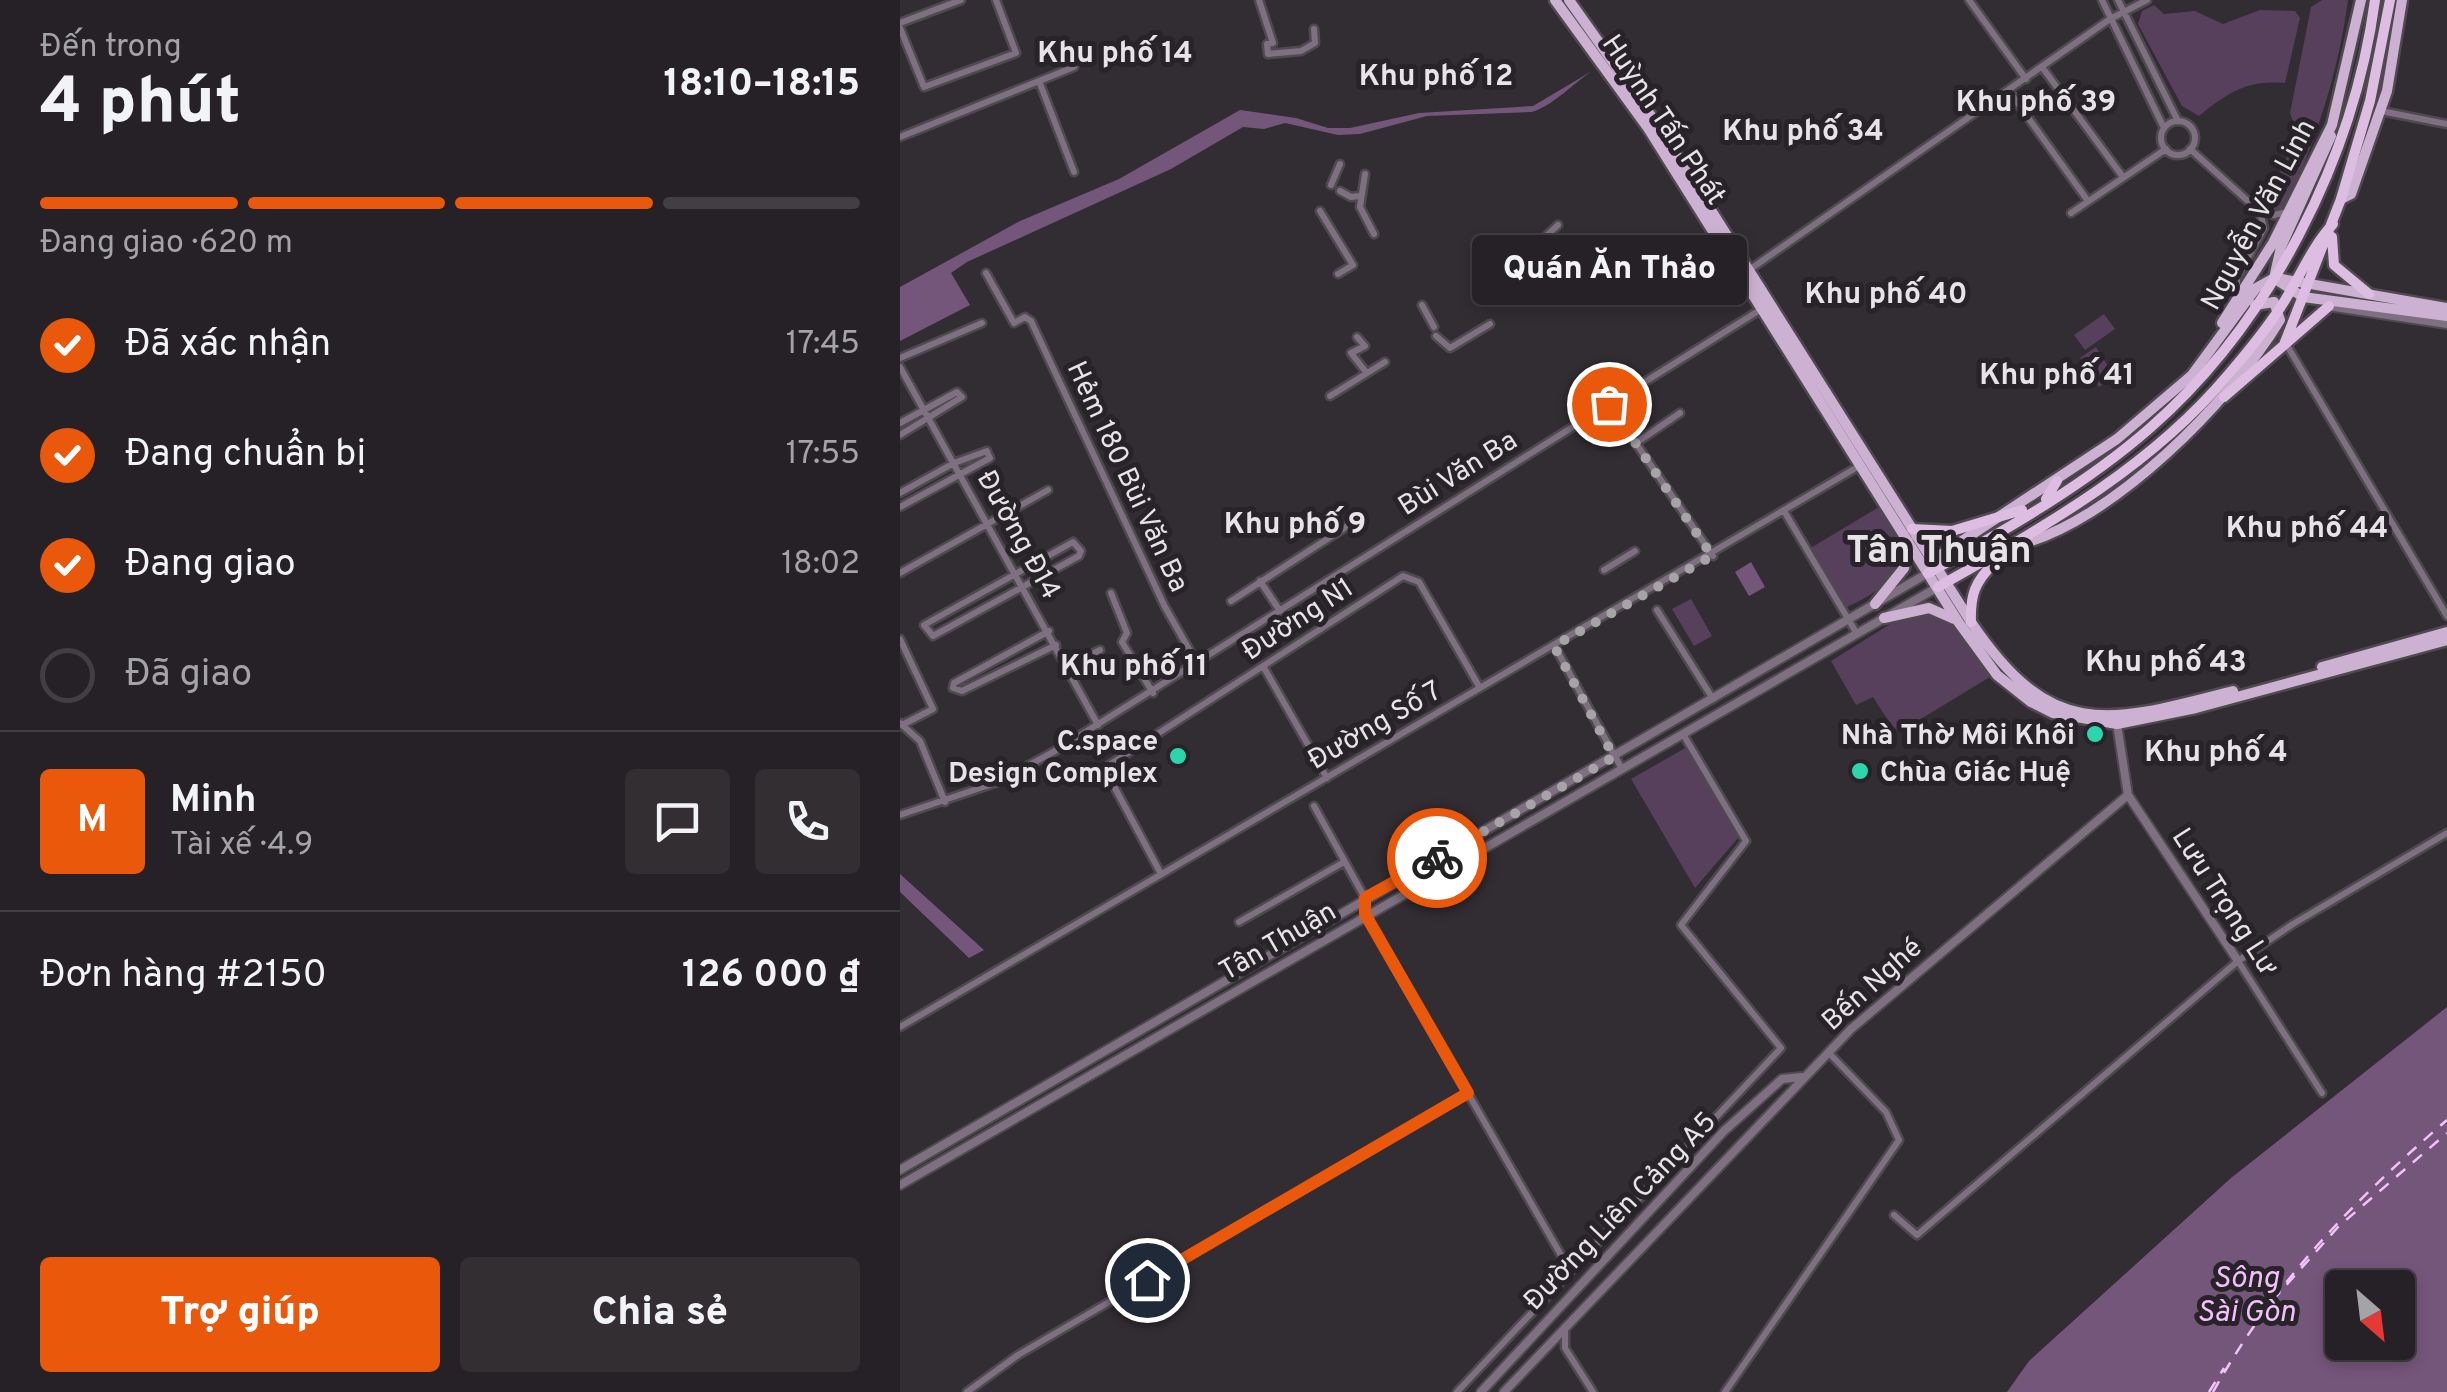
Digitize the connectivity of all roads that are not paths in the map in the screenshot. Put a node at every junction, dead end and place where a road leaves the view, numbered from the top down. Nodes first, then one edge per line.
1 (961, 0) edge
2 (996, 0) edge
3 (1259, 0) edge
4 (1555, 0) edge
5 (1569, 0) edge
6 (1969, 0) edge
7 (2102, 0) edge
8 (2118, 0) edge
9 (2146, 0) edge
10 (2361, 0) edge
11 (2375, 0) edge
12 (2390, 0) edge
13 (2402, 0) edge
14 (2124, 10) junction
15 (2110, 19) junction
16 (900, 25) edge
17 (1314, 29) dead end
18 (1074, 67) dead end
19 (2042, 67) junction
20 (2026, 79) junction
21 (1039, 81) junction
22 (2009, 91) junction
23 (2381, 111) junction
24 (2178, 121) junction
25 (2447, 124) edge
26 (2332, 125) junction
27 (1652, 126) junction
28 (2164, 128) junction
29 (900, 136) edge
30 (2190, 148) junction
31 (2166, 150) junction
32 (1340, 164) dead end
33 (1074, 172) dead end
34 (1365, 174) dead end
35 (2123, 177) junction
36 (2324, 177) junction
37 (1331, 184) dead end
38 (2308, 186) junction
39 (1340, 190) dead end
40 (1360, 196) junction
41 (2296, 196) junction
42 (2342, 199) junction
43 (2088, 201) junction
44 (1320, 211) dead end
45 (2259, 211) junction
46 (2288, 212) junction
47 (2070, 213) dead end
48 (2333, 224) junction
49 (1558, 225) dead end
50 (1374, 234) dead end
51 (1542, 240) dead end
52 (1750, 270) junction
53 (986, 274) dead end
54 (1338, 274) dead end
55 (2274, 278) junction
56 (2308, 284) junction
57 (2292, 286) junction
58 (2369, 294) junction
59 (2303, 297) junction
60 (2325, 303) junction
61 (2238, 304) junction
62 (1422, 305) dead end
63 (1767, 306) junction
64 (2255, 306) junction
65 (2280, 309) junction
66 (2447, 309) edge
67 (982, 322) dead end
68 (1490, 324) dead end
69 (2447, 324) edge
70 (1434, 326) dead end
71 (2237, 330) junction
72 (2221, 334) junction
73 (1436, 336) dead end
74 (1357, 337) dead end
75 (2286, 342) junction
76 (900, 358) edge
77 (1384, 362) dead end
78 (900, 367) edge
79 (1366, 372) junction
80 (2192, 375) junction
81 (2226, 377) junction
82 (2186, 393) junction
83 (1330, 396) dead end
84 (2224, 397) junction
85 (1609, 404) junction
86 (924, 410) junction
87 (1680, 413) dead end
88 (929, 418) junction
89 (900, 422) edge
90 (2195, 425) junction
91 (2176, 429) junction
92 (900, 435) edge
93 (1636, 443) junction
94 (1866, 462) junction
95 (954, 463) junction
96 (960, 472) junction
97 (2056, 481) junction
98 (1048, 490) dead end
99 (900, 493) edge
100 (2046, 501) junction
101 (900, 507) edge
102 (1784, 512) junction
103 (1994, 521) junction
104 (986, 522) junction
105 (1348, 524) dead end
106 (1910, 534) junction
107 (2017, 545) junction
108 (1635, 551) dead end
109 (2004, 552) junction
110 (1712, 556) junction
111 (1933, 567) junction
112 (1604, 570) dead end
113 (900, 572) edge
114 (1016, 573) junction
115 (1260, 580) junction
116 (1943, 584) junction
117 (1025, 588) junction
118 (1112, 593) dead end
119 (1231, 601) dead end
120 (1875, 604) junction
121 (1657, 610) dead end
122 (1280, 611) junction
123 (2447, 616) edge
124 (1884, 618) junction
125 (1848, 619) junction
126 (1965, 622) junction
127 (1049, 631) junction
128 (2447, 632) edge
129 (1858, 634) junction
130 (900, 639) edge
131 (2438, 640) edge
132 (1056, 645) junction
133 (1554, 646) junction
134 (1100, 650) dead end
135 (1198, 665) junction
136 (1068, 666) junction
137 (1262, 666) junction
138 (1480, 688) junction
139 (1153, 693) junction
140 (1713, 699) junction
141 (2117, 720) junction
142 (901, 724) edge
143 (1098, 725) junction
144 (1664, 728) junction
145 (1683, 734) junction
146 (1672, 740) junction
147 (1614, 757) junction
148 (1622, 769) junction
149 (1327, 778) junction
150 (2128, 795) junction
151 (944, 802) junction
152 (1314, 806) dead end
153 (901, 814) edge
154 (2447, 834) edge
155 (1344, 862) junction
156 (1161, 874) junction
157 (1365, 898) junction
158 (1365, 914) junction
159 (1240, 922) dead end
160 (2238, 962) junction
161 (1255, 963) junction
162 (1262, 975) junction
163 (900, 1027) edge
164 (1828, 1052) junction
165 (1802, 1077) junction
166 (1468, 1093) junction
167 (2322, 1094) dead end
168 (900, 1170) edge
169 (900, 1185) edge
170 (1672, 1185) junction
171 (1686, 1199) junction
172 (1894, 1215) dead end
173 (1569, 1269) junction
174 (1583, 1278) junction
175 (1597, 1290) junction
176 (1566, 1324) junction
177 (966, 1392) edge
178 (1457, 1392) edge
179 (1481, 1392) edge
180 (1504, 1392) edge
181 (1592, 1392) edge
182 (1725, 1392) edge

1 - 16 street
2 - 16 street
3 - 17 street
4 - 27 main road, Huỳnh Tấn Phát
5 - 27 main road, Huỳnh Tấn Phát
6 - 20 street
7 - 15 street
8 - 14 street
9 - 14 street
10 - 26 main road, Nguyễn Văn Linh
11 - 36 highway, Nguyễn Văn Linh
12 - 42 highway, Nguyễn Văn Linh
13 - 23 main road, Nguyễn Văn Linh
14 - 15 street
14 - 24 street
15 - 19 street
15 - 28 street
18 - 21 street
19 - 20 street
19 - 35 street
20 - 22 street
21 - 29 street
21 - 33 street
22 - 43 street
22 - 52 street
23 - 25 street
23 - 42 main road, Nguyễn Văn Linh
24 - 28 street
24 - 30 street
26 - 38 main road
26 - 41 main road, Nguyễn Văn Linh
27 - 52 main road, Huỳnh Tấn Phát
27 - 63 main road, Huỳnh Tấn Phát
28 - 31 street
30 - 31 street
30 - 45 street
31 - 35 street
32 - 37 street
34 - 40 street
35 - 43 street
36 - 38 main road, Nguyễn Văn Linh
36 - 55 highway, Nguyễn Văn Linh
38 - 41 main road
38 - 55 main road, Nguyễn Văn Linh
39 - 40 street
40 - 50 street
41 - 46 main road, Nguyễn Văn Linh
42 - 48 highway, Nguyễn Văn Linh
43 - 47 street
44 - 54 street
45 - 46 street
45 - 61 street
46 - 61 main road, Nguyễn Văn Linh
48 - 56 highway, Nguyễn Văn Linh
48 - 57 highway, Nguyễn Văn Linh
48 - 58 highway
49 - 51 street
52 - 63 main road, Huỳnh Tấn Phát
53 - 135 street, Hẻm 180 Bùi Văn Ba
55 - 57 main road
55 - 61 main road, Nguyễn Văn Linh
55 - 64 highway, Nguyễn Văn Linh
56 - 57 main road
56 - 58 main road
56 - 59 highway, Nguyễn Văn Linh
57 - 59 main road
57 - 65 highway, Nguyễn Văn Linh
58 - 66 main road
59 - 60 main road
59 - 75 highway
60 - 66 main road
60 - 69 street
60 - 75 highway
61 - 72 main road, Nguyễn Văn Linh
62 - 70 street
63 - 85 street, Bùi Văn Ba
63 - 94 main road, Huỳnh Tấn Phát
64 - 65 main road, Nguyễn Văn Linh
64 - 71 highway, Nguyễn Văn Linh
65 - 81 highway, Nguyễn Văn Linh
65 - 84 main road, Nguyễn Văn Linh
67 - 76 street
68 - 73 street
71 - 72 main road
71 - 82 highway, Nguyễn Văn Linh
72 - 80 main road, Nguyễn Văn Linh
74 - 79 street
75 - 84 highway
75 - 123 street
77 - 79 street
78 - 86 street, Đường Đ14
79 - 83 street
80 - 82 highway
80 - 97 main road, Nguyễn Văn Linh
81 - 84 highway
81 - 91 highway, Nguyễn Văn Linh
82 - 100 highway, Nguyễn Văn Linh
84 - 90 main road, Nguyễn Văn Linh
85 - 93 street
85 - 122 street, Bùi Văn Ba
86 - 88 street, Đường Đ14
86 - 88 street
86 - 89 street
87 - 93 street
88 - 92 street
88 - 95 street, Đường Đ14
90 - 91 highway
90 - 107 main road, Nguyễn Văn Linh
91 - 107 highway, Nguyễn Văn Linh
93 - 110 street
94 - 102 street, Đường Số 7
94 - 106 main road, Huỳnh Tấn Phát
95 - 96 street, Đường Đ14
95 - 96 street
95 - 99 street
96 - 101 street
96 - 104 street, Đường Đ14
97 - 100 highway
97 - 103 main road, Nguyễn Văn Linh
98 - 104 street
100 - 103 highway
100 - 111 highway, Nguyễn Văn Linh
102 - 110 street, Đường Số 7
102 - 125 street
103 - 106 highway
103 - 111 main road, Nguyễn Văn Linh
104 - 113 street
104 - 114 street, Đường Đ14
105 - 115 street
106 - 111 main road, Huỳnh Tấn Phát
106 - 120 main road
107 - 109 highway, Nguyễn Văn Linh
108 - 112 street
109 - 116 highway, Nguyễn Văn Linh
109 - 126 highway
110 - 133 street, Đường Số 7
111 - 116 main road, Huỳnh Tấn Phát
111 - 120 street, Tân Thuận
114 - 117 street, Đường Đ14
114 - 117 street
114 - 117 street
115 - 119 street
115 - 122 street
116 - 124 street, Tân Thuận
116 - 126 main road, Huỳnh Tấn Phát
117 - 127 street, Đường Đ14
118 - 139 street
120 - 125 street, Tân Thuận
121 - 140 street
122 - 135 street, Bùi Văn Ba
124 - 126 main road
124 - 129 street, Tân Thuận
125 - 129 street
125 - 140 street, Tân Thuận
126 - 141 main road, Huỳnh Tấn Phát
127 - 132 street, Đường Đ14
127 - 132 street
128 - 131 main road, Huỳnh Tấn Phát
129 - 145 street, Tân Thuận
130 - 142 street
131 - 141 main road, Huỳnh Tấn Phát
132 - 136 street, Đường Đ14
133 - 138 street, Đường Số 7
133 - 147 street
134 - 136 street
135 - 139 street, Bùi Văn Ba
136 - 143 street, Đường Đ14
137 - 138 street, Đường N1
137 - 149 street
137 - 156 street, Đường N1
138 - 149 street, Đường Số 7
139 - 143 street, Bùi Văn Ba
140 - 144 street, Tân Thuận
141 - 150 street, Lưu Trọng Lư
142 - 151 street
143 - 151 street, Bùi Văn Ba
144 - 146 street
144 - 147 street, Tân Thuận
145 - 146 street, Tân Thuận
145 - 173 street
146 - 148 street, Tân Thuận
147 - 148 street
147 - 157 street, Tân Thuận
148 - 158 street, Tân Thuận
149 - 156 street, Đường Số 7
150 - 160 street, Lưu Trọng Lư
150 - 164 street, Bến Nghé
151 - 153 street, Bùi Văn Ba
152 - 155 street
154 - 160 street
155 - 157 street
155 - 159 street
156 - 163 street, Đường Số 7
157 - 158 street
157 - 161 street, Tân Thuận
158 - 162 street, Tân Thuận
158 - 166 street
160 - 167 street, Lưu Trọng Lư
160 - 172 street
161 - 162 street
161 - 168 street, Tân Thuận
162 - 169 street, Tân Thuận
164 - 165 street, Đường Liên Cảng A5
164 - 182 street, Bến Nghé
165 - 170 street, Đường Liên Cảng A5
165 - 171 street, Đường Liên Cảng A5
166 - 173 street
166 - 177 street
170 - 171 street
170 - 174 street, Đường Liên Cảng A5
171 - 175 street, Đường Liên Cảng A5
173 - 178 street
174 - 175 street
174 - 179 street, Đường Liên Cảng A5
175 - 176 street, Đường Liên Cảng A5
176 - 180 street, Đường Liên Cảng A5
176 - 181 street

